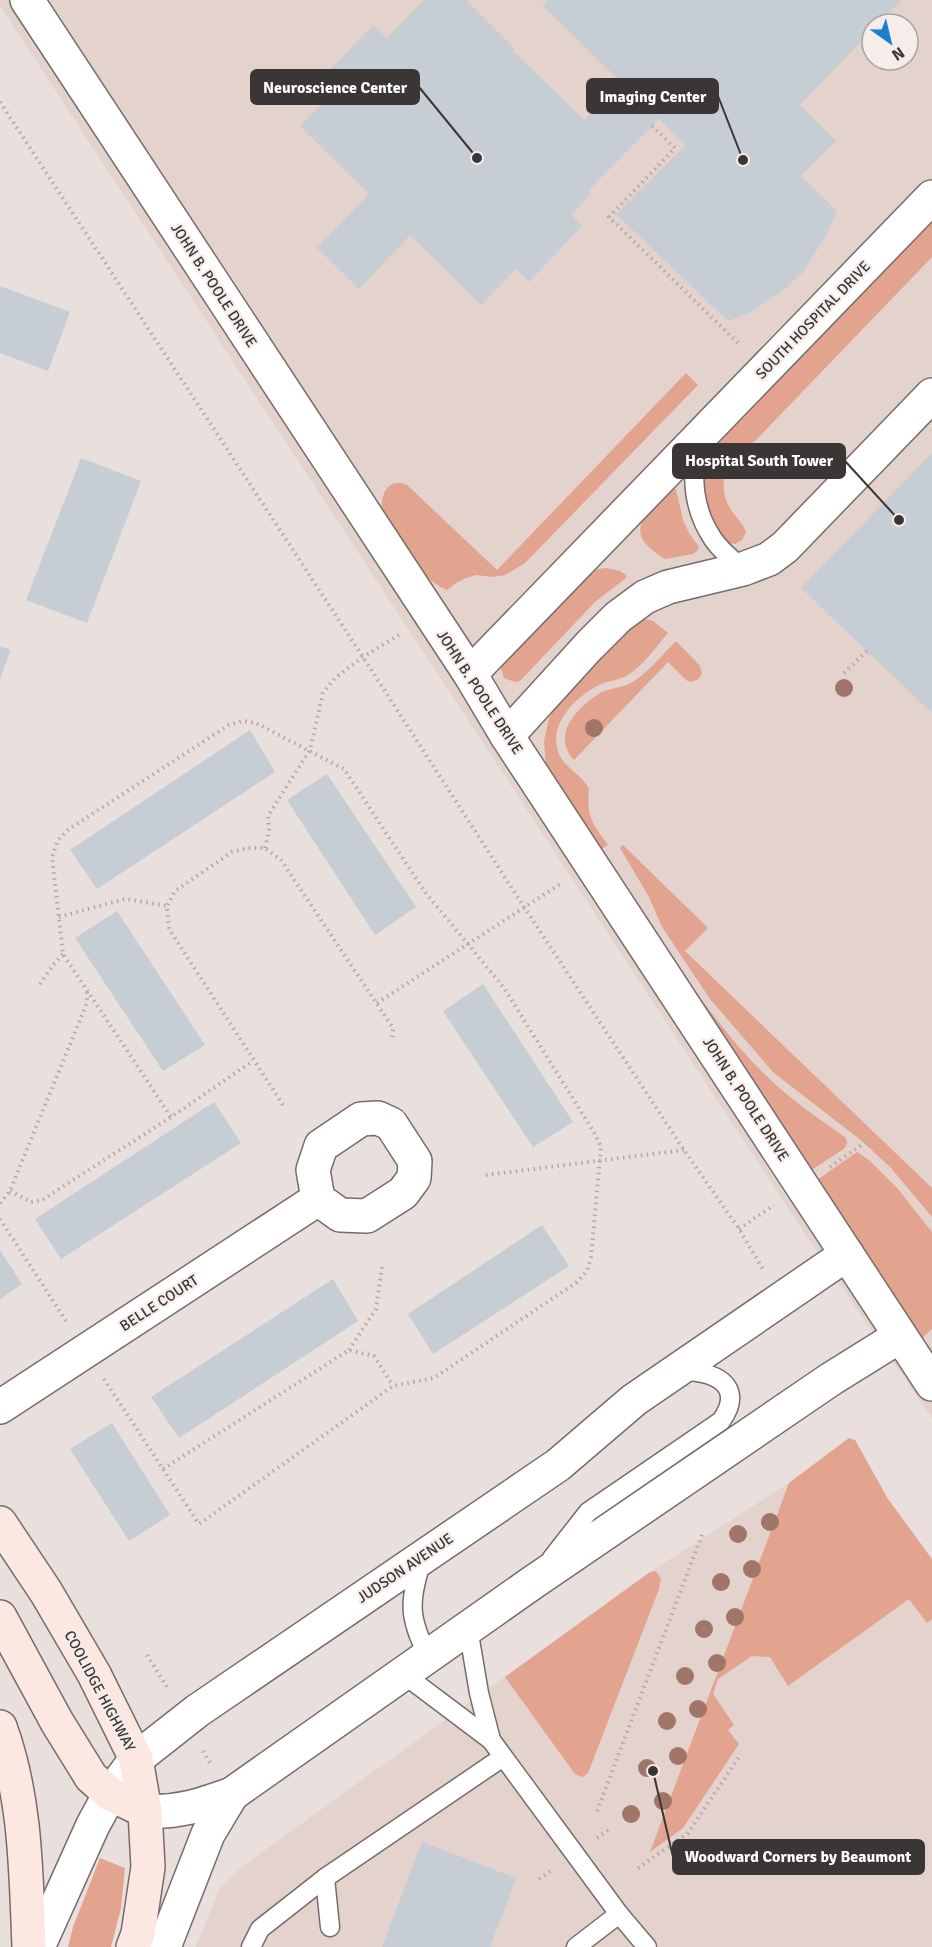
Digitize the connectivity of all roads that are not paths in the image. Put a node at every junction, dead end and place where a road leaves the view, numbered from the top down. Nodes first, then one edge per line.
1 (27, 0) edge
2 (932, 197) edge
3 (932, 396) edge
4 (695, 444) junction
5 (743, 570) junction
6 (470, 674) junction
7 (507, 736) junction
8 (318, 1199) dead end
9 (847, 1254) junction
10 (900, 1336) junction
11 (677, 1371) junction
12 (932, 1384) edge
13 (0, 1407) edge
14 (0, 1522) edge
15 (423, 1555) junction
16 (532, 1583) junction
17 (0, 1617) edge
18 (468, 1628) junction
19 (415, 1664) junction
20 (0, 1727) edge
21 (491, 1740) junction
22 (503, 1757) junction
23 (136, 1759) junction
24 (110, 1794) junction
25 (232, 1794) junction
26 (146, 1811) junction
27 (325, 1878) junction
28 (619, 1914) junction
29 (330, 1927) dead end
30 (29, 1947) edge
31 (38, 1947) edge
32 (133, 1947) edge
33 (164, 1947) edge
34 (251, 1947) edge
35 (576, 1947) edge
36 (647, 1947) edge

1 - 6 street, JOHN B. POOLE DRIVE
2 - 4 street, SOUTH HOSPITAL DRIVE
3 - 5 street
4 - 5 lane
4 - 6 street, SOUTH HOSPITAL DRIVE
5 - 7 street
6 - 7 street, JOHN B. POOLE DRIVE
7 - 9 street, JOHN B. POOLE DRIVE
8 - 13 street, BELLE COURT
9 - 10 street, JOHN B. POOLE DRIVE
9 - 11 street, JUDSON AVENUE
10 - 12 street, JOHN B. POOLE DRIVE
10 - 16 street
11 - 15 street, JUDSON AVENUE
11 - 16 lane
14 - 23 main road, COOLIDGE HIGHWAY
15 - 19 lane
15 - 23 street, JUDSON AVENUE
16 - 18 street
17 - 24 main road
18 - 19 street
18 - 21 lane
19 - 21 lane
19 - 25 street
20 - 30 main road
21 - 22 lane
22 - 27 lane
22 - 28 lane
23 - 24 street, JUDSON AVENUE
23 - 26 main road, COOLIDGE HIGHWAY
24 - 26 main road
24 - 31 street, JUDSON AVENUE
25 - 26 street
25 - 33 street
26 - 32 main road, COOLIDGE HIGHWAY
27 - 29 lane
27 - 34 lane
28 - 35 lane
28 - 36 lane

